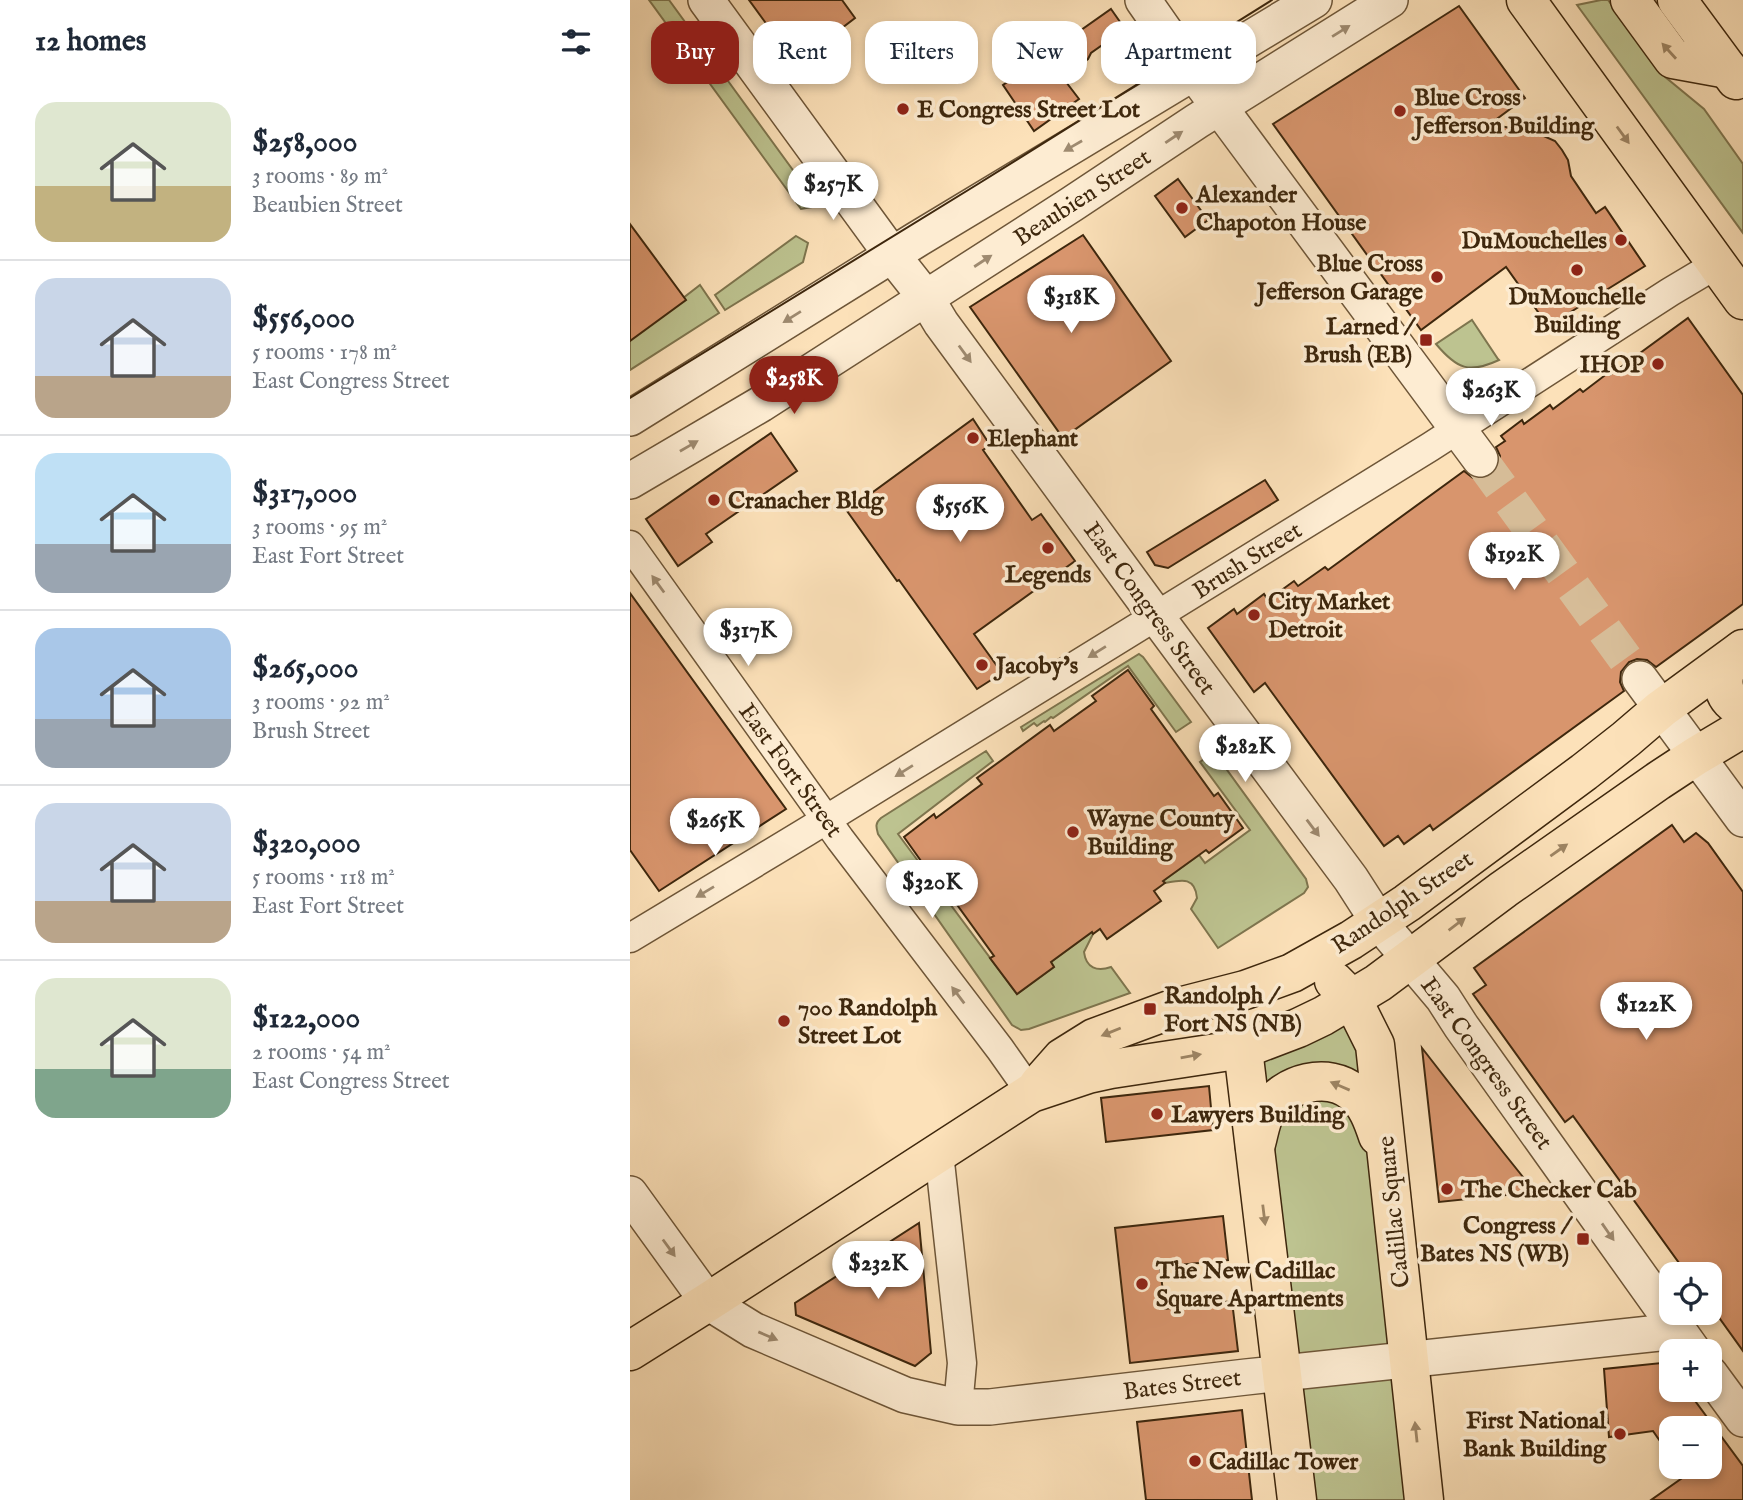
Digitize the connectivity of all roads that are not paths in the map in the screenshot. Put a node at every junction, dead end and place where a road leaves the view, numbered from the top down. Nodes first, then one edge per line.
1 (706, 0) edge
2 (1143, 0) edge
3 (1314, 0) edge
4 (1390, 0) edge
5 (1630, 0) edge
6 (1677, 0) edge
7 (1540, 10) edge
8 (1158, 21) edge
9 (1256, 36) edge
10 (1735, 80) edge
11 (1177, 84) edge
12 (1203, 84) edge
13 (1220, 106) junction
14 (892, 255) junction
15 (1717, 264) junction
16 (835, 290) junction
17 (926, 298) junction
18 (1743, 300) edge
19 (857, 342) junction
20 (630, 418) edge
21 (1457, 430) junction
22 (1480, 459) tunnel mouth
23 (630, 481) edge
24 (630, 545) edge
25 (1156, 616) junction
26 (1742, 650) edge
27 (1651, 694) junction
28 (1743, 708) edge
29 (1743, 728) edge
30 (1696, 756) junction
31 (1584, 772) junction
32 (1609, 815) junction
33 (826, 819) junction
34 (1743, 819) edge
35 (1378, 921) junction
36 (630, 938) edge
37 (1410, 958) junction
38 (1292, 974) junction
39 (1352, 999) junction
40 (1243, 1049) junction
41 (1031, 1093) junction
42 (1255, 1147) junction
43 (939, 1153) junction
44 (1388, 1161) junction
45 (630, 1194) edge
46 (708, 1302) junction
47 (1684, 1339) edge
48 (1659, 1343) edge
49 (630, 1351) edge
50 (1408, 1359) junction
51 (1283, 1373) junction
52 (1722, 1390) edge
53 (958, 1407) junction
54 (1743, 1419) edge
55 (1297, 1500) edge
56 (1424, 1500) edge

1 - 14 street, East Congress Street
2 - 8 street
3 - 9 street, Beaubien Street
13 -> 4 street, Beaubien Street
10 -> 5 main road
6 - 10 main road
7 -> 15 main road
11 -> 14 street, Beaubien Street
12 - 13 street
17 -> 13 street, Beaubien Street
13 - 21 street
14 - 16 street, Beaubien Street
14 - 17 street, East Congress Street
15 - 18 main road
15 - 21 street, Brush Street
16 - 19 street
16 -> 20 street, Beaubien Street
17 - 19 street, Beaubien Street
17 -> 25 street, East Congress Street
23 -> 19 street, Beaubien Street
21 - 22 street
21 - 25 street, Brush Street
33 -> 24 street, East Fort Street
25 -> 33 street, Brush Street
25 -> 35 street, East Congress Street
26 - 27 main road, Randolph Street
26 - 28 main road
27 - 30 street
27 - 31 main road, Randolph Street
29 - 30 main road, Randolph Street
30 - 32 main road, Randolph Street
30 - 34 street
31 - 32 main road
31 - 35 main road, Randolph Street
37 -> 32 main road, Randolph Street
33 -> 36 street, Brush Street
41 -> 33 street, East Fort Street
35 - 37 street, East Congress Street
35 - 38 main road, Randolph Street
37 - 39 main road, Randolph Street
37 -> 47 street, East Congress Street
38 - 39 main road, Cadillac Square
38 -> 41 main road, Randolph Street
39 - 40 main road, Randolph Street
39 - 44 main road, Cadillac Square
41 -> 40 main road, Randolph Street
40 - 42 main road
41 - 43 main road, Randolph Street
44 -> 42 main road
42 -> 51 main road
43 - 46 main road, Randolph Street
43 - 53 street
44 - 50 main road, Cadillac Square
45 -> 46 street
46 - 49 main road, Randolph Street
46 -> 53 street, Bates Street
48 - 50 street, Bates Street
50 - 51 street, Bates Street
56 -> 50 main road, Cadillac Square
51 - 53 street, Bates Street
51 - 55 main road
52 - 54 street

